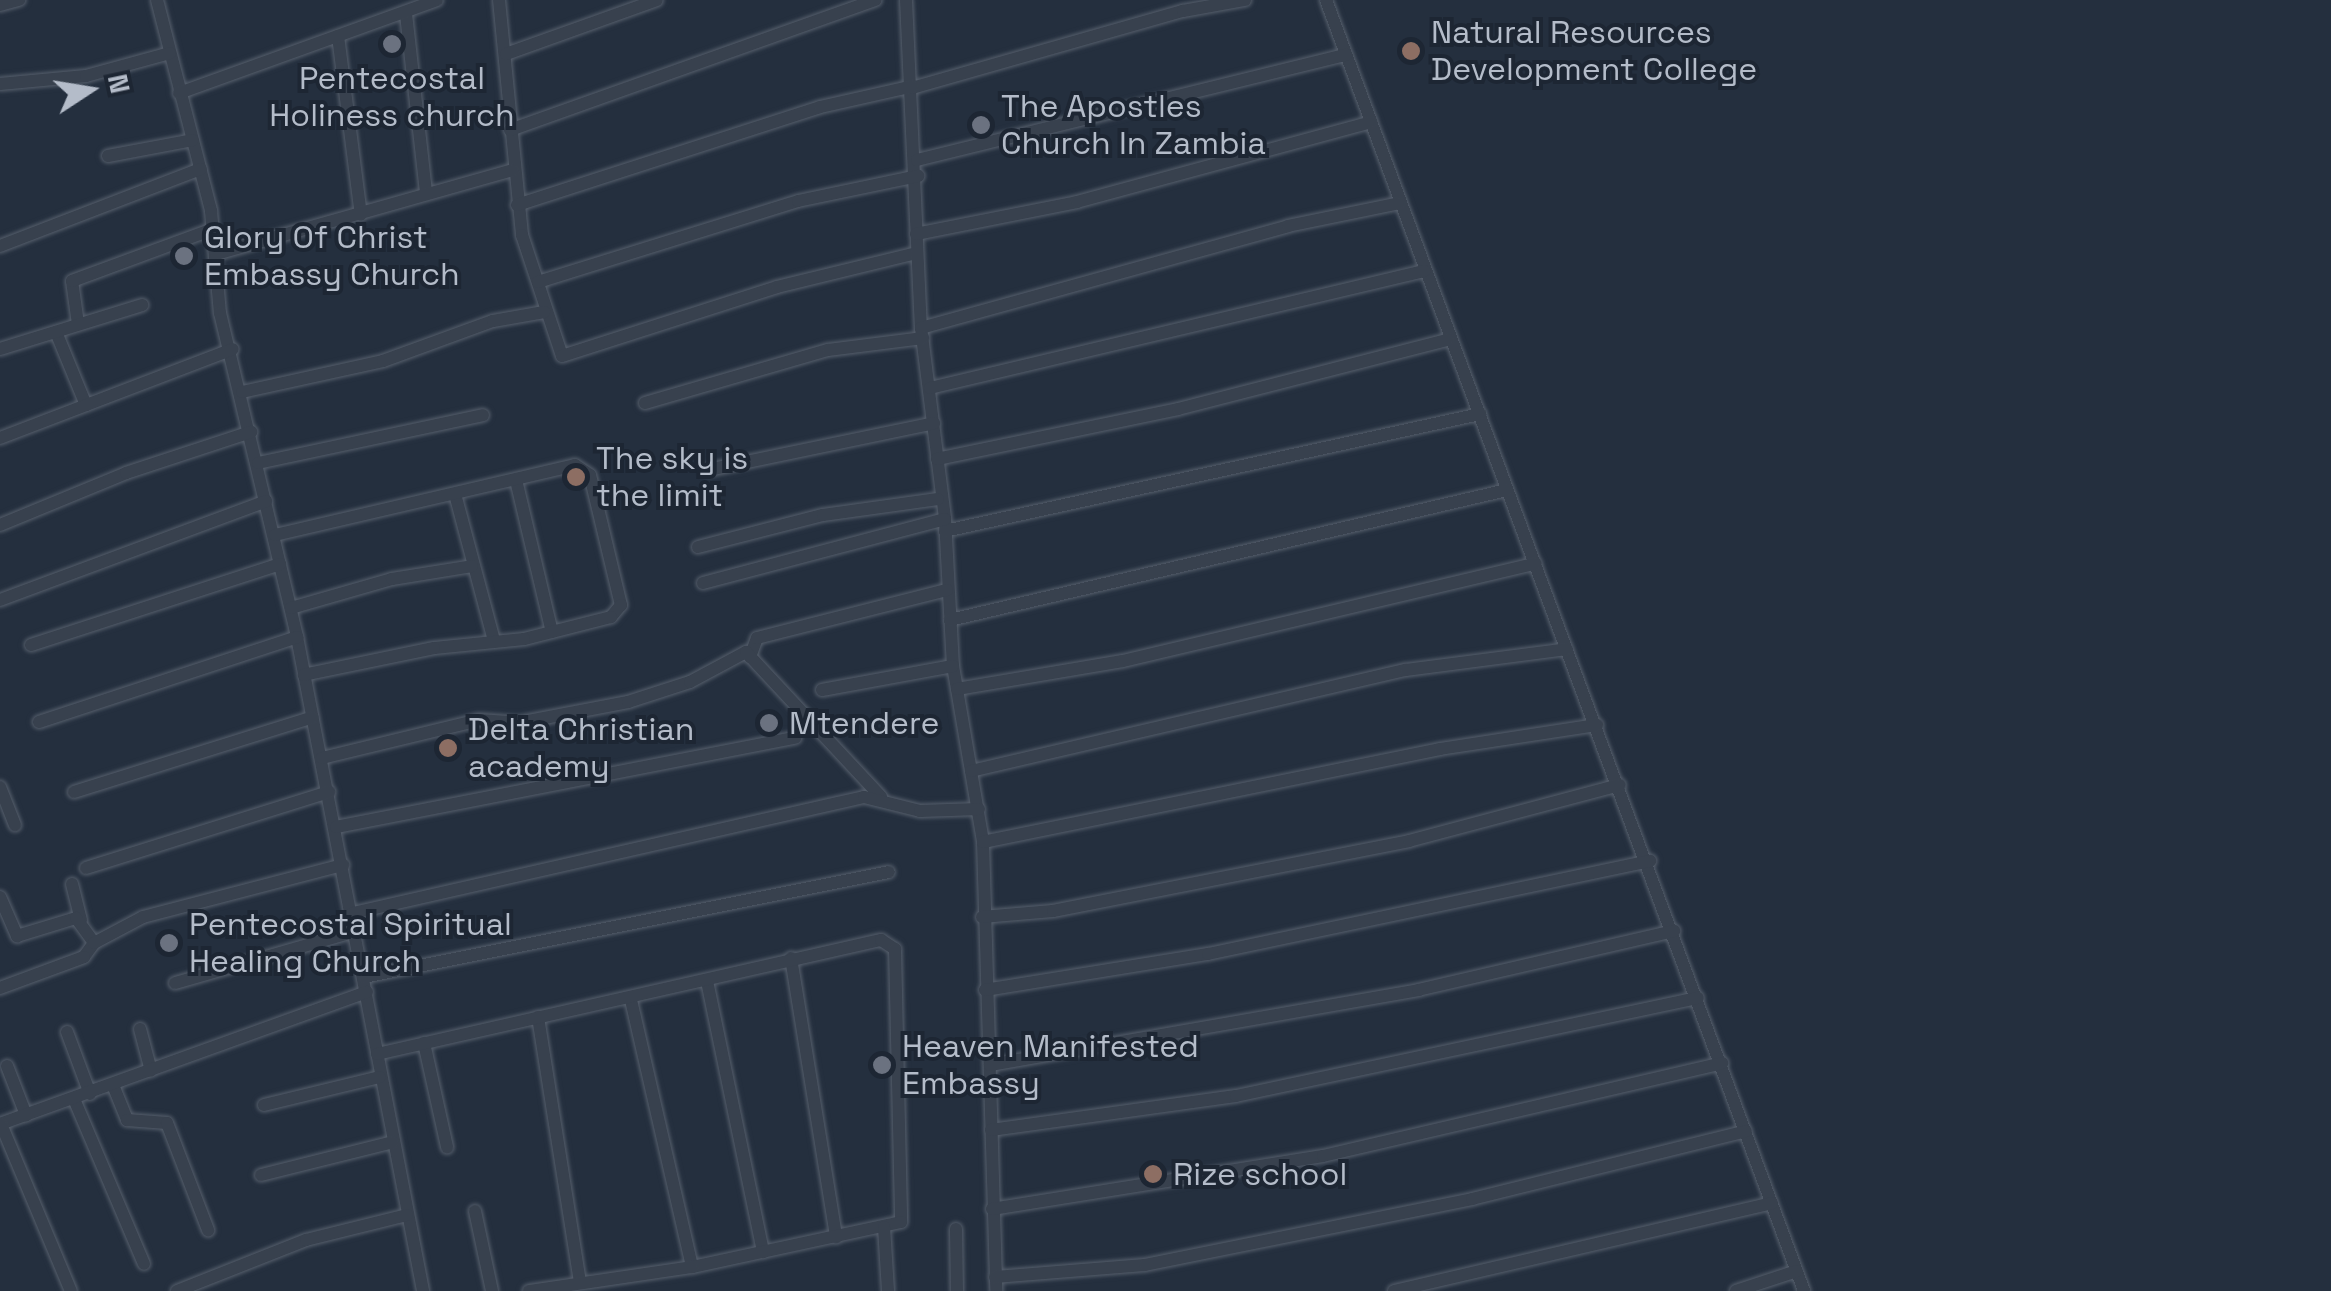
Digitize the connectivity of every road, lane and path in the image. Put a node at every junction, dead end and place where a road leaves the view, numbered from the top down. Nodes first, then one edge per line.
1 (18, 0) edge
2 (436, 0) edge
3 (499, 0) edge
4 (657, 0) edge
5 (876, 0) edge
6 (906, 0) edge
7 (1245, 0) edge
8 (1326, 0) edge
9 (162, 1) edge
10 (0, 5) edge
11 (406, 14) junction
12 (338, 36) junction
13 (170, 54) junction
14 (506, 54) junction
15 (1346, 56) junction
16 (0, 84) edge
17 (913, 87) junction
18 (179, 93) junction
19 (1371, 122) junction
20 (510, 130) junction
21 (193, 140) junction
22 (108, 156) dead end
23 (918, 160) junction
24 (201, 169) junction
25 (512, 170) junction
26 (918, 176) junction
27 (426, 192) junction
28 (1400, 203) junction
29 (517, 204) junction
30 (361, 214) junction
31 (213, 229) junction
32 (916, 234) junction
33 (0, 246) edge
34 (917, 253) junction
35 (216, 254) junction
36 (1424, 271) junction
37 (538, 282) junction
38 (142, 304) dead end
39 (544, 312) junction
40 (78, 324) junction
41 (56, 332) junction
42 (922, 333) junction
43 (1447, 340) junction
44 (0, 349) edge
45 (233, 349) junction
46 (930, 388) junction
47 (242, 392) junction
48 (645, 403) dead end
49 (86, 404) junction
50 (1480, 414) junction
51 (484, 415) dead end
52 (934, 423) junction
53 (251, 432) junction
54 (0, 438) edge
55 (937, 459) junction
56 (258, 463) junction
57 (708, 470) dead end
58 (516, 480) junction
59 (1508, 490) junction
60 (455, 494) junction
61 (938, 498) junction
62 (266, 501) junction
63 (0, 525) edge
64 (945, 525) junction
65 (275, 535) junction
66 (698, 547) dead end
67 (280, 564) junction
68 (1536, 564) junction
69 (472, 566) junction
70 (703, 582) dead end
71 (947, 590) junction
72 (0, 600) edge
73 (291, 608) junction
74 (950, 620) junction
75 (552, 632) junction
76 (297, 637) junction
77 (494, 641) junction
78 (31, 645) dead end
79 (1567, 649) junction
80 (750, 656) junction
81 (954, 666) junction
82 (304, 675) junction
83 (956, 689) junction
84 (822, 690) dead end
85 (313, 717) junction
86 (39, 722) dead end
87 (1597, 725) junction
88 (795, 738) dead end
89 (322, 758) junction
90 (972, 771) junction
91 (1620, 785) junction
92 (0, 787) edge
93 (74, 792) dead end
94 (328, 792) junction
95 (881, 796) junction
96 (979, 809) junction
97 (16, 826) dead end
98 (336, 827) junction
99 (982, 842) junction
100 (1650, 862) junction
101 (343, 865) junction
102 (86, 868) dead end
103 (889, 872) dead end
104 (72, 884) dead end
105 (0, 897) edge
106 (353, 913) junction
107 (982, 918) junction
108 (82, 920) junction
109 (1674, 931) junction
110 (356, 932) junction
111 (94, 944) junction
112 (791, 958) junction
113 (707, 982) junction
114 (175, 983) dead end
115 (366, 985) junction
116 (0, 988) edge
117 (986, 990) junction
118 (1698, 998) junction
119 (631, 1000) junction
120 (538, 1017) junction
121 (140, 1029) dead end
122 (67, 1032) dead end
123 (424, 1043) junction
124 (376, 1054) junction
125 (1722, 1063) junction
126 (7, 1066) dead end
127 (990, 1066) junction
128 (151, 1071) junction
129 (380, 1078) junction
130 (112, 1085) junction
131 (90, 1094) junction
132 (74, 1099) junction
133 (264, 1106) dead end
134 (26, 1115) junction
135 (0, 1124) edge
136 (991, 1130) junction
137 (1746, 1132) junction
138 (393, 1142) junction
139 (447, 1147) dead end
140 (260, 1175) dead end
141 (1772, 1202) junction
142 (992, 1209) junction
143 (475, 1210) dead end
144 (408, 1216) junction
145 (884, 1227) junction
146 (208, 1230) dead end
147 (956, 1230) dead end
148 (836, 1237) junction
149 (763, 1252) junction
150 (144, 1264) dead end
151 (692, 1267) junction
152 (1796, 1271) junction
153 (580, 1282) junction
154 (995, 1284) edge
155 (419, 1290) edge
156 (71, 1291) edge
157 (176, 1291) edge
158 (492, 1291) edge
159 (530, 1291) edge
160 (888, 1291) edge
161 (956, 1291) edge
162 (1394, 1291) edge
163 (1736, 1291) edge
164 (1804, 1291) edge

1 - 10 street
2 - 11 street
3 - 14 street
4 - 14 street
5 - 20 street
6 - 17 street
7 - 17 street
8 - 15 street
9 - 13 street
11 - 12 street
11 - 27 street
12 - 18 street
12 - 30 street
13 - 16 street
13 - 18 street
14 - 20 street
15 - 19 street
15 - 23 street
17 - 23 street
17 - 29 street
18 - 21 street
19 - 28 street
19 - 32 street
20 - 25 street
21 - 22 street
21 - 24 street
23 - 26 street
24 - 31 street
24 - 33 street
25 - 27 street
25 - 29 street
26 - 32 street
26 - 37 street
27 - 30 street
28 - 36 street
28 - 42 street
29 - 37 street
30 - 35 street
31 - 35 street
31 - 40 street
32 - 34 street
34 - 39 street
34 - 42 street
35 - 45 street
36 - 43 street
36 - 46 street
37 - 39 street
38 - 40 street
39 - 47 street
40 - 41 street
41 - 44 street
41 - 49 street
42 - 46 street
42 - 48 street
43 - 50 street
43 - 55 street
45 - 47 street
45 - 49 street
46 - 52 street
47 - 53 street
49 - 54 street
50 - 59 street
50 - 64 street
51 - 56 street
52 - 55 street
52 - 57 street
53 - 56 street
53 - 63 street
55 - 61 street
56 - 62 street
58 - 60 street
58 - 75 street
58 - 75 street
59 - 68 street
59 - 74 street
60 - 65 street
60 - 69 street
61 - 64 street
61 - 66 street
62 - 65 street
62 - 72 street
64 - 70 street
64 - 71 street
65 - 67 street
67 - 73 street
67 - 78 street
68 - 79 street
68 - 83 street
69 - 73 street
69 - 77 street
71 - 74 street
71 - 80 street
73 - 76 street
74 - 81 street
75 - 77 street
76 - 82 street
76 - 86 street
77 - 82 street
79 - 87 street
79 - 90 street
80 - 89 street
80 - 95 street
81 - 83 street
81 - 84 street
82 - 85 street
83 - 90 street
85 - 89 street
85 - 93 street
87 - 91 street
87 - 99 street
88 - 98 street
89 - 94 street
90 - 96 street
91 - 100 street
91 - 107 street
92 - 97 street
94 - 98 street
94 - 102 street
95 - 96 street
95 - 106 street
96 - 99 street
98 - 101 street
99 - 107 street
100 - 109 street
100 - 117 street
101 - 106 street
101 - 111 street
103 - 115 street
104 - 108 street
105 - 108 street
106 - 110 street
107 - 117 street
108 - 111 street
109 - 118 street
109 - 127 street
110 - 114 street
110 - 115 street
111 - 116 street
112 - 113 street
112 - 145 street
112 - 148 street
113 - 119 street
113 - 149 street
115 - 124 street
115 - 128 street
117 - 127 street
118 - 125 street
118 - 136 street
119 - 120 street
119 - 151 street
120 - 123 street
120 - 153 street
121 - 128 street
122 - 131 street
123 - 124 street
123 - 139 street
124 - 129 street
125 - 137 street
125 - 142 street
126 - 134 street
127 - 136 street
128 - 130 street
129 - 133 street
129 - 138 street
130 - 131 street
130 - 146 street
131 - 132 street
132 - 134 street
132 - 150 street
134 - 135 street
135 - 156 street
136 - 142 street
137 - 141 street
137 - 154 street
138 - 140 street
138 - 144 street
141 - 152 street
141 - 162 street
142 - 154 street
143 - 158 street
144 - 155 street
144 - 157 street
145 - 148 street
145 - 160 street
147 - 161 street
148 - 149 street
149 - 151 street
151 - 153 street
152 - 163 street
152 - 164 street
153 - 159 street

